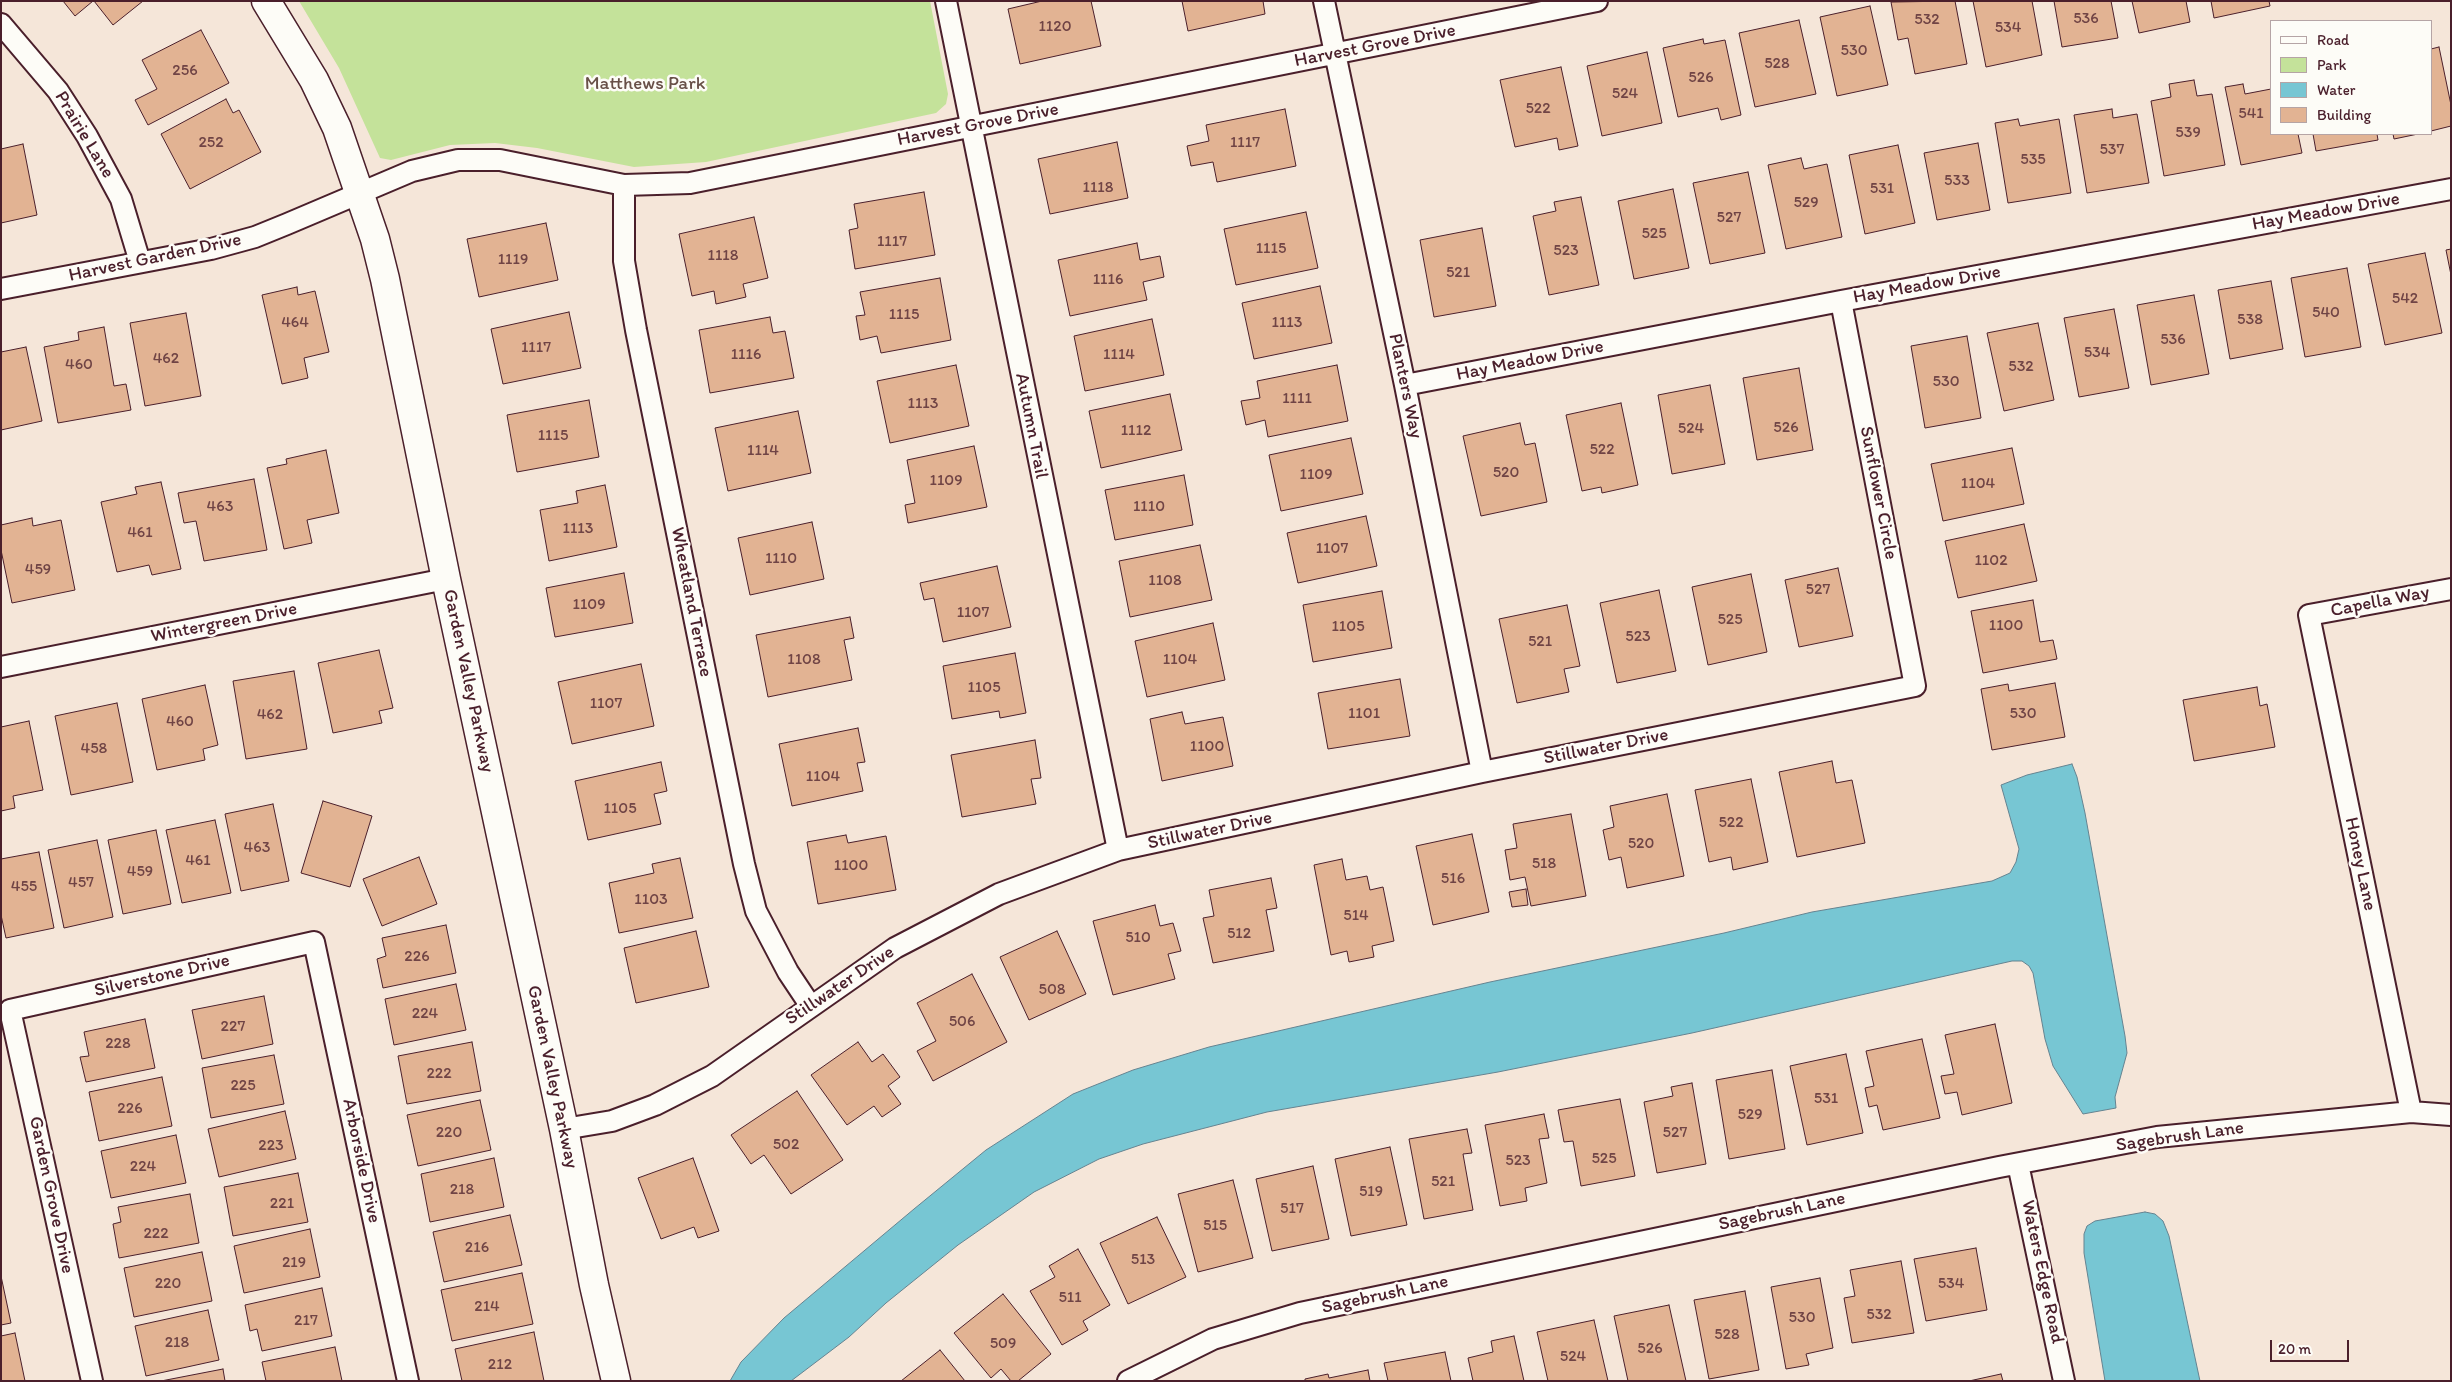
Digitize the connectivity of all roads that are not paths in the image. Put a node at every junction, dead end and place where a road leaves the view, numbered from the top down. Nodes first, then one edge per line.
1 (266, 1) edge
2 (946, 1) edge
3 (1324, 1) edge
4 (1597, 1) edge
5 (1, 24) edge
6 (1334, 54) junction
7 (970, 126) junction
8 (624, 185) junction
9 (2451, 189) edge
10 (360, 193) junction
11 (140, 262) junction
12 (1, 290) edge
13 (1841, 301) junction
14 (1405, 385) junction
15 (446, 579) junction
16 (2451, 589) edge
17 (2309, 615) joint
18 (1, 667) edge
19 (1915, 686) joint
20 (1482, 772) junction
21 (1118, 850) junction
22 (314, 942) joint
23 (810, 1005) junction
24 (10, 1010) joint
25 (2411, 1112) junction
26 (2451, 1115) edge
27 (564, 1129) junction
28 (2018, 1164) junction
29 (92, 1381) edge
30 (408, 1381) edge
31 (616, 1381) edge
32 (1128, 1381) edge
33 (2064, 1381) edge

1 - 10 street, Garden Valley Parkway
2 - 7 street, Autumn Trail
3 - 6 street, Planters Way
4 - 6 street, Harvest Grove Drive
5 - 11 street, Prairie Lane
6 - 7 street, Harvest Grove Drive
6 - 14 street, Planters Way
7 - 8 street, Harvest Grove Drive
7 - 21 street, Autumn Trail
8 - 10 street, Harvest Grove Drive
8 - 23 street, Wheatland Terrace
9 - 13 street, Hay Meadow Drive
10 - 11 street, Harvest Garden Drive
10 - 15 street, Garden Valley Parkway
11 - 12 street, Harvest Garden Drive
13 - 14 street, Hay Meadow Drive
13 - 19 street, Sunflower Circle
14 - 20 street, Planters Way
15 - 18 street, Wintergreen Drive
15 - 27 street, Garden Valley Parkway
16 - 17 street, Capella Way
17 - 25 street, Honey Lane
19 - 20 street, Stillwater Drive
20 - 21 street, Stillwater Drive
21 - 23 street, Stillwater Drive
22 - 24 street, Silverstone Drive
22 - 30 street, Arborside Drive
23 - 27 street, Stillwater Drive
24 - 29 street, Garden Grove Drive
25 - 26 street, Sagebrush Lane
25 - 28 street, Sagebrush Lane
27 - 31 street, Garden Valley Parkway
28 - 32 street, Sagebrush Lane
28 - 33 street, Waters Edge Road

